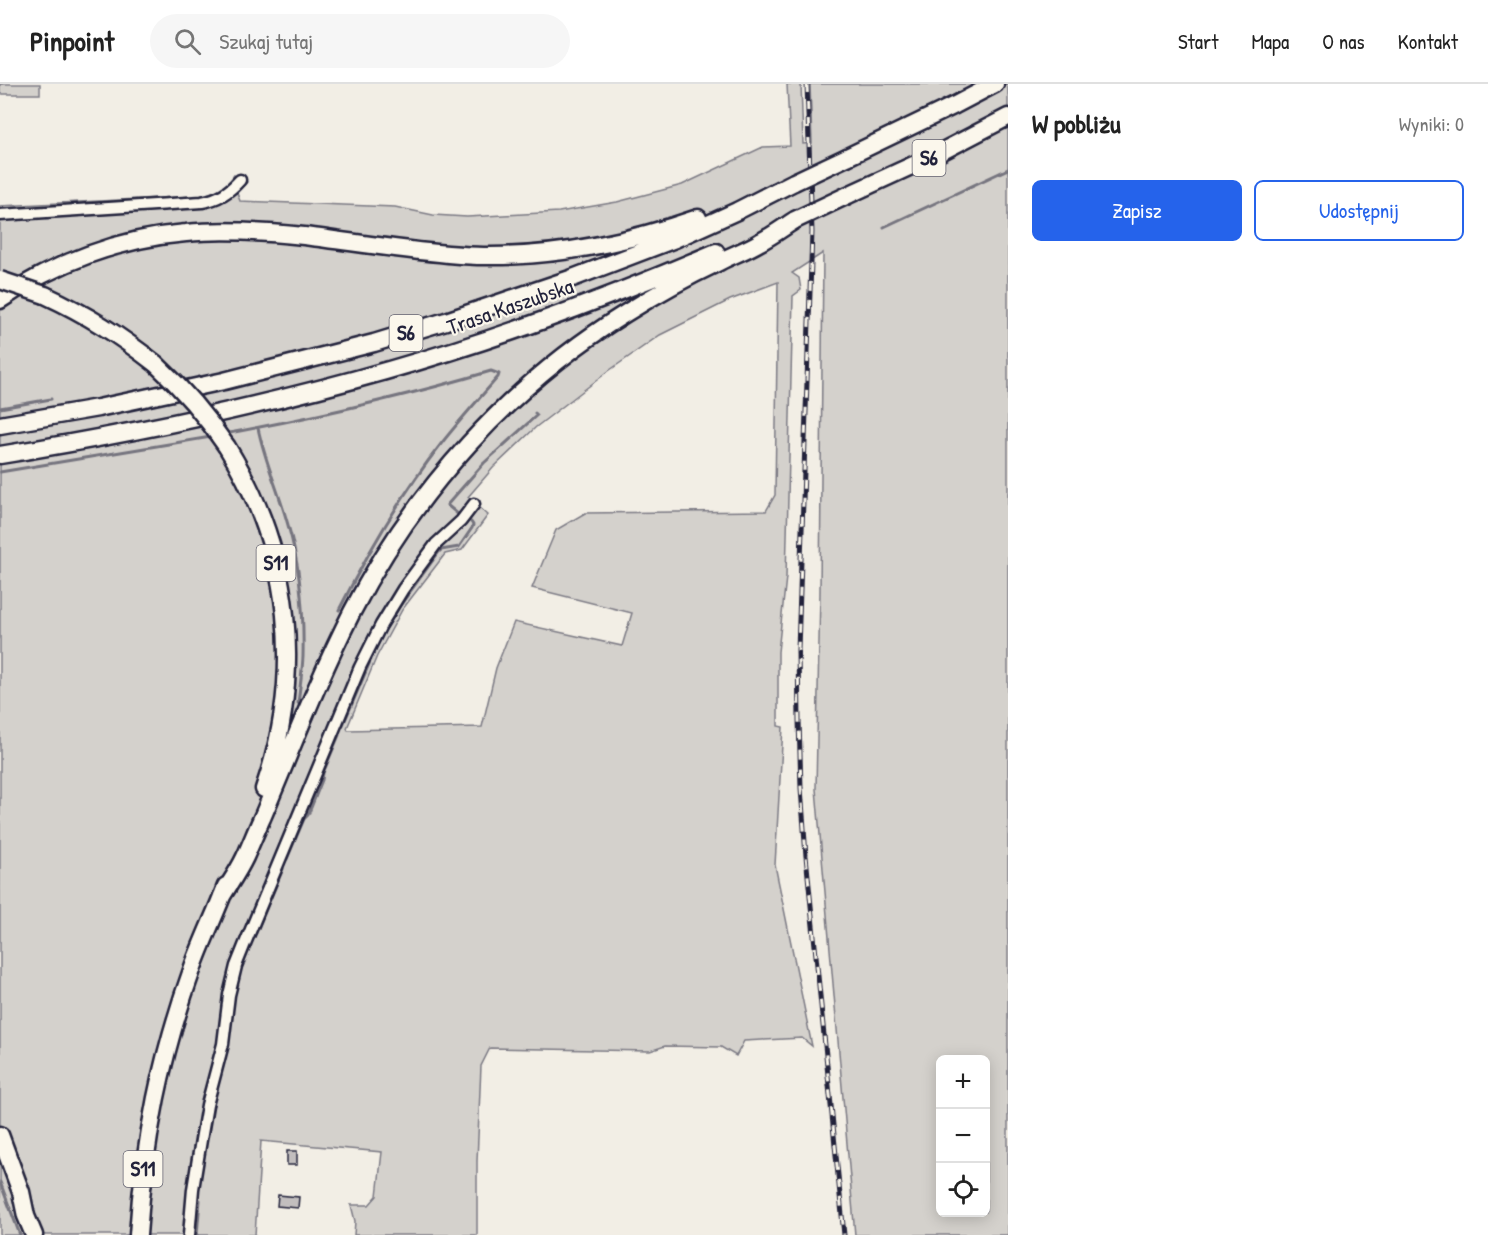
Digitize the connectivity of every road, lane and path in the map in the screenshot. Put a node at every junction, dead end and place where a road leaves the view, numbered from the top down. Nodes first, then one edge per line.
1 (995, 84) edge
2 (1008, 117) edge
3 (240, 180) dead end
4 (794, 182) junction
5 (0, 215) edge
6 (795, 220) junction
7 (0, 280) edge
8 (0, 300) edge
9 (0, 425) edge
10 (0, 454) edge
11 (474, 504) dead end
12 (222, 896) junction
13 (0, 1135) edge
14 (0, 1157) edge
15 (26, 1216) junction
16 (34, 1235) edge
17 (138, 1235) edge
18 (189, 1235) edge

1 - 4 highway, Trasa Kaszubska / S6, bridge
2 - 6 highway, Trasa Kaszubska / S6, bridge
3 - 5 lane
4 - 8 highway
4 - 9 highway, Trasa Kaszubska / S6
6 - 10 highway, Trasa Kaszubska / S6
6 - 12 highway
7 - 12 highway, S11, bridge
11 - 18 lane
12 - 17 highway, S11
13 - 15 highway
14 - 15 highway
15 - 16 highway

